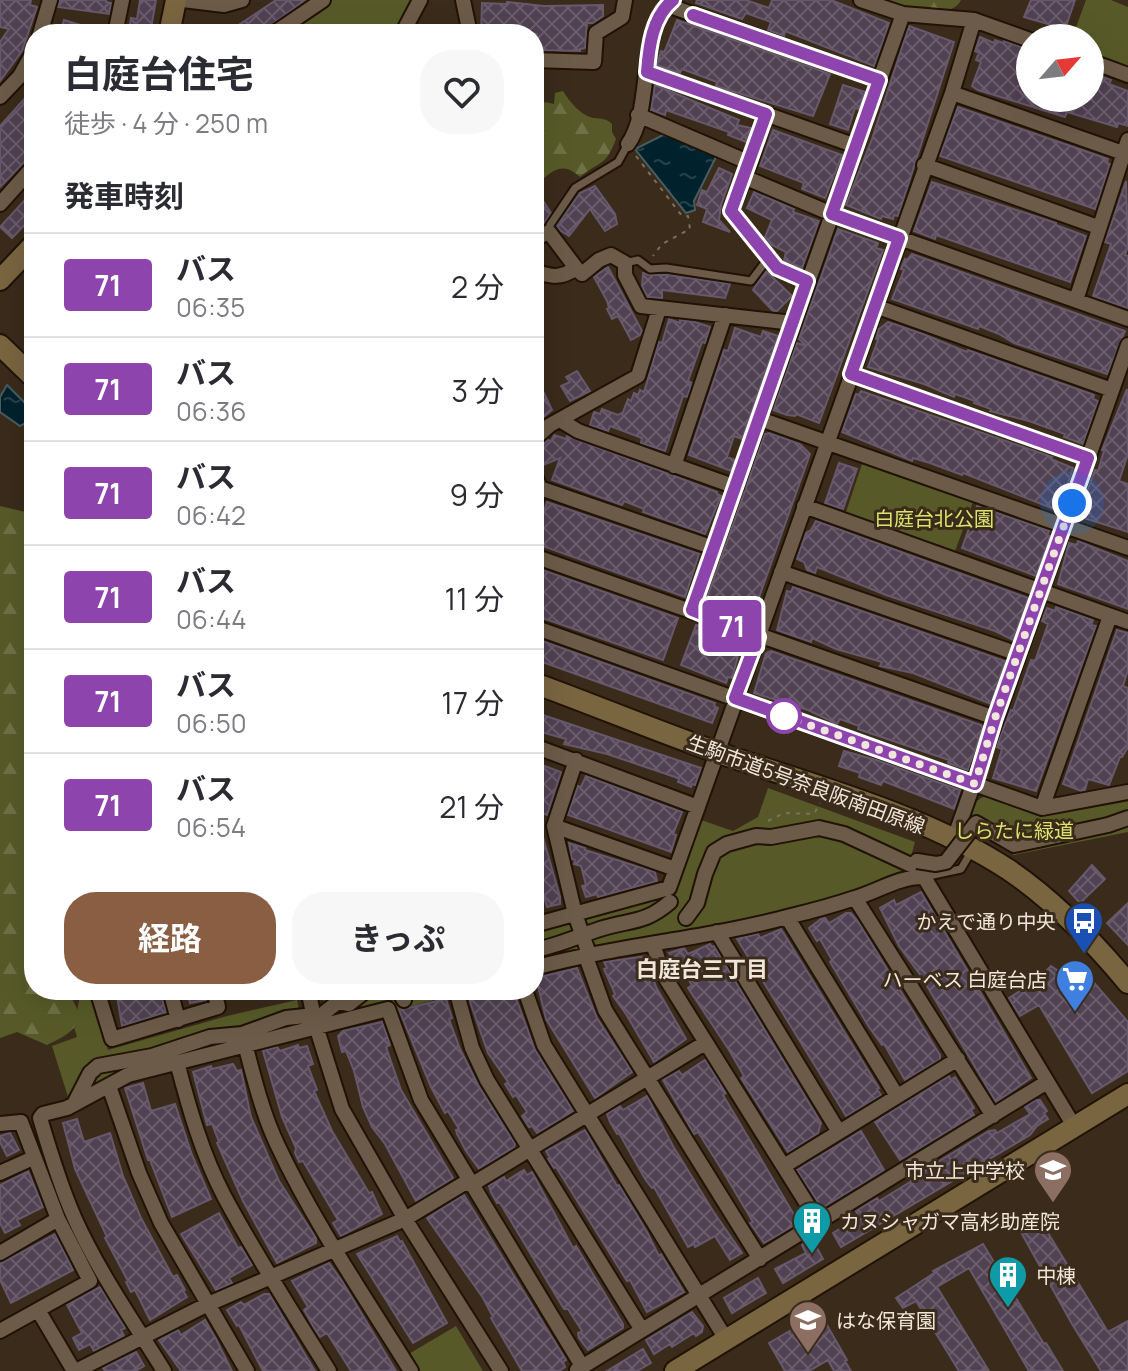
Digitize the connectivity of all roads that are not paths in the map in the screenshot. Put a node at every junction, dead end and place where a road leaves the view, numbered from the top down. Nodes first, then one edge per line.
1 (50, 0) edge
2 (122, 0) edge
3 (176, 0) edge
4 (183, 0) edge
5 (242, 0) edge
6 (323, 0) edge
7 (420, 0) edge
8 (463, 0) edge
9 (625, 0) edge
10 (861, 0) edge
11 (224, 3) edge
12 (670, 3) edge
13 (903, 14) junction
14 (974, 20) junction
15 (43, 24) edge
16 (117, 24) edge
17 (171, 24) edge
18 (288, 24) edge
19 (407, 24) edge
20 (468, 24) edge
21 (1016, 35) edge
22 (544, 60) edge
23 (1104, 66) edge
24 (24, 69) edge
25 (647, 72) junction
26 (1128, 75) edge
27 (879, 80) junction
28 (952, 93) junction
29 (0, 97) edge
30 (766, 114) junction
31 (638, 115) junction
32 (628, 144) joint
33 (856, 146) junction
34 (1126, 146) edge
35 (924, 165) junction
36 (747, 170) junction
37 (24, 177) edge
38 (0, 204) edge
39 (832, 214) junction
40 (1098, 227) junction
41 (549, 232) junction
42 (544, 234) edge
43 (899, 238) junction
44 (769, 257) junction
45 (24, 260) edge
46 (625, 263) junction
47 (576, 268) junction
48 (544, 275) edge
49 (0, 280) edge
50 (807, 281) junction
51 (1076, 300) junction
52 (875, 306) junction
53 (659, 309) junction
54 (725, 315) junction
55 (1128, 319) edge
56 (793, 323) junction
57 (0, 345) edge
58 (1128, 345) edge
59 (24, 368) edge
60 (851, 374) junction
61 (1112, 390) junction
62 (760, 419) junction
63 (560, 420) junction
64 (544, 430) edge
65 (826, 441) junction
66 (1088, 458) junction
67 (674, 466) junction
68 (736, 487) junction
69 (544, 489) edge
70 (804, 506) junction
71 (1065, 526) junction
72 (714, 548) junction
73 (1128, 548) edge
74 (544, 559) edge
75 (781, 572) junction
76 (1042, 589) junction
77 (692, 610) junction
78 (1110, 616) junction
79 (1128, 622) edge
80 (544, 631) edge
81 (758, 637) junction
82 (1018, 654) junction
83 (544, 689) edge
84 (735, 698) junction
85 (995, 718) junction
86 (544, 749) edge
87 (719, 753) junction
88 (576, 760) junction
89 (975, 784) junction
90 (1127, 790) edge
91 (1090, 801) junction
92 (698, 807) junction
93 (1042, 808) junction
94 (1128, 818) edge
95 (554, 826) junction
96 (1095, 828) junction
97 (963, 844) junction
98 (675, 869) junction
99 (917, 870) junction
100 (667, 897) junction
101 (855, 898) junction
102 (575, 914) junction
103 (787, 917) junction
104 (686, 918) junction
105 (544, 922) edge
106 (717, 932) junction
107 (582, 936) junction
108 (698, 936) junction
109 (653, 944) junction
110 (544, 947) edge
111 (587, 954) junction
112 (544, 965) edge
113 (1128, 983) edge
114 (100, 1000) edge
115 (173, 1000) edge
116 (216, 1000) edge
117 (309, 1000) edge
118 (334, 1000) edge
119 (459, 1000) edge
120 (528, 1000) edge
121 (325, 1012) dead end
122 (178, 1020) junction
123 (310, 1021) junction
124 (705, 1043) junction
125 (245, 1044) junction
126 (958, 1059) junction
127 (177, 1062) junction
128 (647, 1078) junction
129 (1047, 1082) junction
130 (109, 1086) junction
131 (1128, 1094) edge
132 (897, 1096) junction
133 (74, 1104) junction
134 (586, 1115) junction
135 (993, 1116) junction
136 (1, 1121) edge
137 (1074, 1126) junction
138 (839, 1132) junction
139 (531, 1149) junction
140 (33, 1158) junction
141 (784, 1166) junction
142 (0, 1173) edge
143 (470, 1183) junction
144 (58, 1219) junction
145 (405, 1219) junction
146 (819, 1223) junction
147 (336, 1248) junction
148 (0, 1253) edge
149 (760, 1259) junction
150 (270, 1277) junction
151 (699, 1296) junction
152 (206, 1305) junction
153 (38, 1310) junction
154 (642, 1330) junction
155 (0, 1331) edge
156 (142, 1336) junction
157 (726, 1339) junction
158 (578, 1369) edge
159 (75, 1371) edge
160 (164, 1371) edge
161 (247, 1371) edge
162 (329, 1371) edge
163 (411, 1371) edge
164 (501, 1371) edge
165 (675, 1371) edge

1 - 15 street
2 - 16 street
3 - 17 street
4 - 11 street
5 - 11 street
6 - 18 street
7 - 19 street
8 - 20 street
9 - 22 street
10 - 13 street
12 - 25 street
12 - 27 street
13 - 14 street
13 - 27 street
14 - 21 street
14 - 28 street
23 - 26 street
24 - 29 street
25 - 30 street
25 - 31 street
27 - 33 street
28 - 34 street
28 - 35 street
30 - 33 street
30 - 36 street
31 - 32 street
31 - 36 street
32 - 41 lane
33 - 39 street
34 - 40 street
35 - 40 street
35 - 43 street
36 - 39 street
36 - 44 street
37 - 38 street
39 - 43 street
39 - 50 street
40 - 51 street
41 - 42 street
41 - 47 street
43 - 51 street
43 - 52 street
44 - 46 lane
44 - 50 street
45 - 49 street
46 - 47 street
46 - 53 street
47 - 48 street
50 - 56 street
51 - 55 street
52 - 60 street
52 - 61 street
53 - 54 street
53 - 63 street
54 - 56 street
54 - 67 street
56 - 62 street
57 - 59 street
58 - 61 street
60 - 65 street
60 - 66 street
61 - 66 street
62 - 65 street
62 - 68 street
63 - 64 street
63 - 67 street
65 - 70 street
65 - 71 street
66 - 71 street
67 - 68 street
68 - 72 street
69 - 72 street
70 - 75 street
70 - 76 street
71 - 73 street
71 - 76 street
72 - 77 street
74 - 77 street
75 - 81 street
75 - 82 street
76 - 78 street
76 - 82 street
77 - 81 street
78 - 79 street
78 - 93 street
80 - 84 street
81 - 84 street
81 - 85 street
82 - 85 street
83 - 87 street, 生駒市道5号奈良阪南田原線
84 - 87 street
84 - 89 street
85 - 89 street
86 - 88 street
87 - 92 street
87 - 97 street, 生駒市道5号奈良阪南田原線
88 - 92 street
88 - 95 street
89 - 93 street
89 - 97 street
90 - 91 street
91 - 93 street
91 - 96 street
92 - 98 street
94 - 96 street
95 - 98 street
95 - 102 street
96 - 99 street, bridge
97 - 99 lane
97 - 113 street, 生駒市道5号奈良阪南田原線
98 - 100 street
99 - 101 street
99 - 104 street
99 - 129 street
100 - 102 street
100 - 104 street
100 - 107 street
101 - 103 street
101 - 126 street
102 - 105 street
102 - 107 street
103 - 106 street
103 - 132 street
104 - 108 street
106 - 108 street
106 - 138 street
107 - 110 street
107 - 111 street
108 - 109 street
109 - 111 street
109 - 124 street
111 - 112 street
111 - 128 street
114 - 122 street
115 - 122 street
116 - 122 street
117 - 123 street
118 - 121 street
119 - 139 street
120 - 134 street
123 - 125 street
123 - 133 street
123 - 143 street
123 - 145 street
124 - 128 street
124 - 141 street
125 - 127 street
125 - 147 street
126 - 132 street
126 - 135 street
127 - 130 street
127 - 150 street
128 - 134 street
128 - 149 street
129 - 135 street
129 - 137 street
130 - 133 street
130 - 152 street
131 - 137 street
132 - 138 street
133 - 156 street
134 - 139 street
134 - 151 street
135 - 146 street
136 - 140 street
137 - 157 street
138 - 141 street
139 - 143 street
139 - 154 street
140 - 142 street
140 - 144 street
141 - 146 street
143 - 145 street
143 - 158 street
144 - 148 street
144 - 153 street
145 - 147 street
145 - 164 street
146 - 149 street
147 - 150 street
147 - 163 street
149 - 151 street
150 - 152 street
150 - 162 street
151 - 154 street
151 - 157 street
152 - 156 street
152 - 161 street
153 - 155 street
153 - 159 street
154 - 158 street
156 - 159 street
156 - 160 street
157 - 165 street

